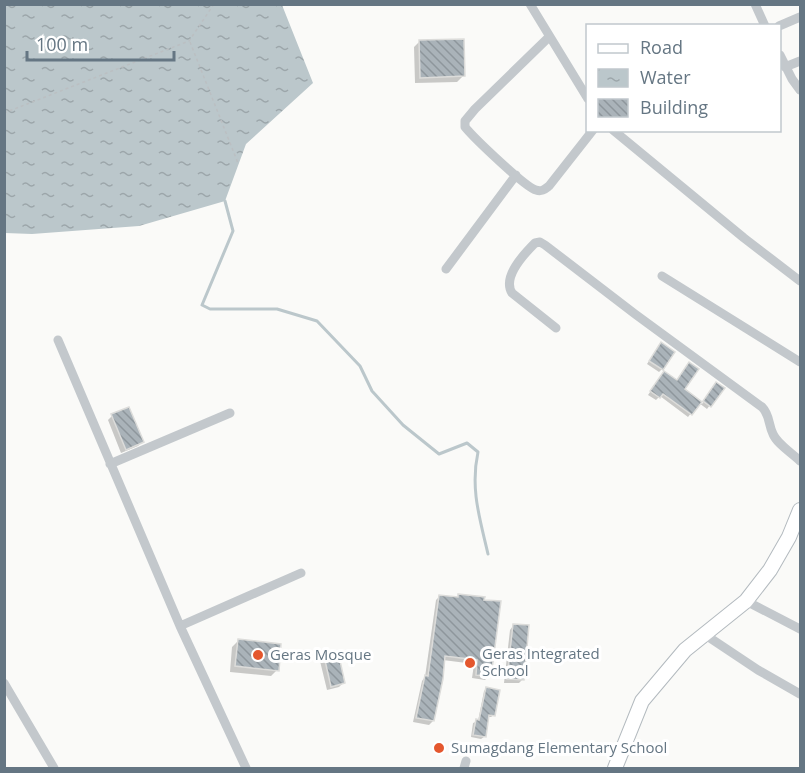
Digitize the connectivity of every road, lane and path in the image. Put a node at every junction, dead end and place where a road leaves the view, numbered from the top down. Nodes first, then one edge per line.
1 (214, 4) edge
2 (530, 4) edge
3 (755, 4) edge
4 (801, 17) edge
5 (764, 24) edge
6 (781, 26) edge
7 (549, 38) junction
8 (189, 41) junction
9 (781, 58) edge
10 (801, 62) edge
11 (785, 68) junction
12 (801, 90) edge
13 (586, 96) edge
14 (4, 113) edge
15 (591, 132) edge
16 (615, 132) edge
17 (238, 163) dead end
18 (516, 175) junction
19 (446, 269) dead end
20 (662, 276) dead end
21 (801, 281) edge
22 (556, 328) dead end
23 (58, 340) dead end
24 (801, 362) edge
25 (230, 413) dead end
26 (801, 460) edge
27 (110, 464) junction
28 (801, 510) edge
29 (301, 573) dead end
30 (746, 601) junction
31 (180, 626) junction
32 (801, 629) edge
33 (704, 634) junction
34 (4, 683) edge
35 (801, 694) edge
36 (54, 768) edge
37 (246, 768) edge
38 (615, 768) edge

1 - 8 path
2 - 7 street
3 - 5 street
4 - 6 street
7 - 13 street
7 - 18 street
8 - 14 path
8 - 17 path
9 - 11 street
10 - 11 street
11 - 12 street
15 - 18 street
16 - 21 street
18 - 19 street
20 - 24 street
22 - 26 street
23 - 27 street
25 - 27 street
27 - 31 street
28 - 30 street
29 - 31 street
30 - 32 street
30 - 33 street
31 - 37 street
33 - 35 street
33 - 38 street
34 - 36 street

